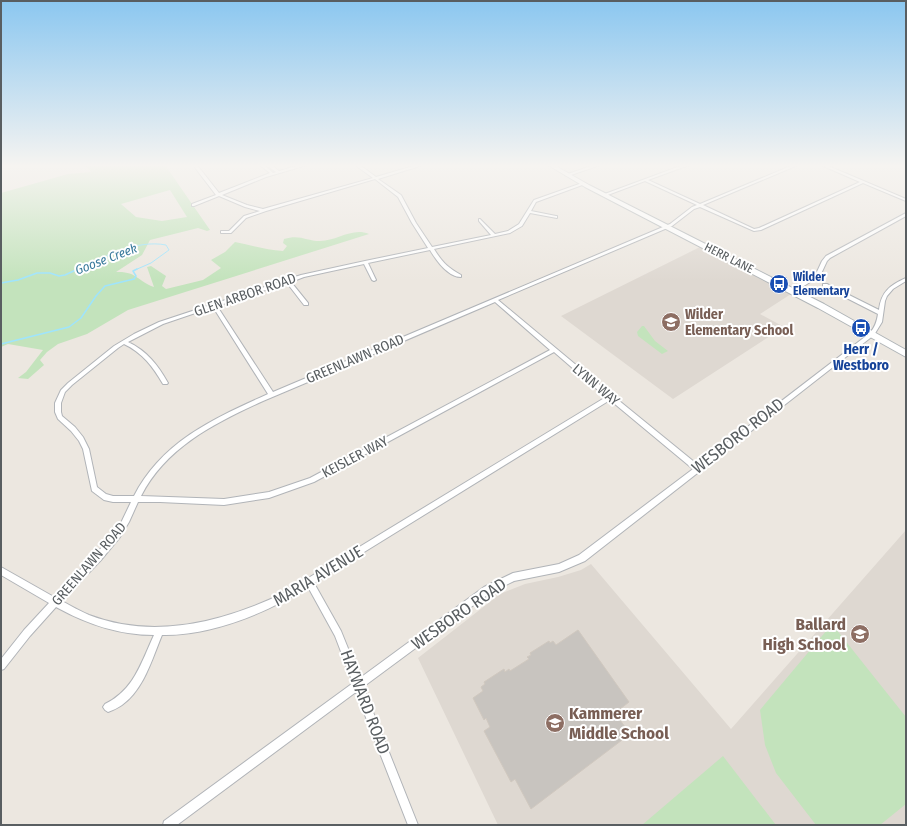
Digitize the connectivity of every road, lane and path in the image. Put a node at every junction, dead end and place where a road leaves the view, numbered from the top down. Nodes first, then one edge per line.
1 (197, 204) edge
2 (240, 204) edge
3 (287, 204) edge
4 (404, 204) edge
5 (533, 204) edge
6 (621, 204) edge
7 (694, 204) edge
8 (705, 204) edge
9 (815, 204) edge
10 (193, 205) dead end
11 (246, 206) junction
12 (699, 206) junction
13 (265, 210) junction
14 (528, 212) junction
15 (906, 214) edge
16 (245, 217) junction
17 (556, 217) dead end
18 (480, 220) dead end
19 (666, 227) junction
20 (222, 232) dead end
21 (494, 235) junction
22 (432, 248) junction
23 (365, 262) junction
24 (459, 276) dead end
25 (906, 279) edge
26 (374, 280) dead end
27 (288, 281) junction
28 (825, 285) dead end
29 (792, 291) junction
30 (495, 300) junction
31 (306, 304) dead end
32 (214, 305) junction
33 (881, 313) junction
34 (872, 334) junction
35 (124, 342) junction
36 (554, 350) junction
37 (906, 354) edge
38 (165, 383) dead end
39 (272, 395) junction
40 (610, 397) junction
41 (697, 468) junction
42 (137, 499) junction
43 (1, 571) edge
44 (309, 582) junction
45 (56, 602) junction
46 (160, 631) junction
47 (1, 666) edge
48 (358, 685) junction
49 (108, 707) dead end
50 (168, 825) edge
51 (413, 825) edge

1 - 10 street
2 - 11 street
3 - 13 street
4 - 22 street
5 - 14 street, GLEN ARBOR ROAD
6 - 19 main road, HERR LANE
7 - 12 street
8 - 12 street, GREENLAWN ROAD
9 - 12 street
11 - 13 street
11 - 16 street
12 - 19 street, GREENLAWN ROAD
13 - 16 street
14 - 17 street
14 - 21 street, GLEN ARBOR ROAD
15 - 29 street
16 - 20 street
18 - 21 street
19 - 29 main road, HERR LANE
19 - 30 street, GREENLAWN ROAD
21 - 22 street, GLEN ARBOR ROAD
22 - 23 street, GLEN ARBOR ROAD
22 - 24 street
23 - 26 street
23 - 27 street, GLEN ARBOR ROAD
25 - 33 street, WESBORO ROAD
27 - 31 street
27 - 32 street, GLEN ARBOR ROAD
28 - 33 street
29 - 34 main road, HERR LANE
30 - 36 street, LYNN WAY
30 - 39 street, GREENLAWN ROAD
32 - 35 street, GLEN ARBOR ROAD
32 - 39 street
33 - 34 street, WESBORO ROAD
34 - 37 main road, HERR LANE
34 - 41 street, WESBORO ROAD
35 - 38 street
35 - 42 street, GLEN ARBOR ROAD
36 - 40 street, LYNN WAY
36 - 42 street, KEISLER WAY
39 - 42 street, GREENLAWN ROAD
40 - 41 street, LYNN WAY
40 - 44 street, MARIA AVENUE
41 - 48 street, WESBORO ROAD
42 - 45 street, GREENLAWN ROAD
43 - 45 street, MARIA AVENUE
44 - 46 street, MARIA AVENUE
44 - 48 street, HAYWARD ROAD
45 - 46 street, MARIA AVENUE
45 - 47 street, GREENLAWN ROAD
46 - 49 street
48 - 50 street, WESBORO ROAD
48 - 51 street, HAYWARD ROAD

